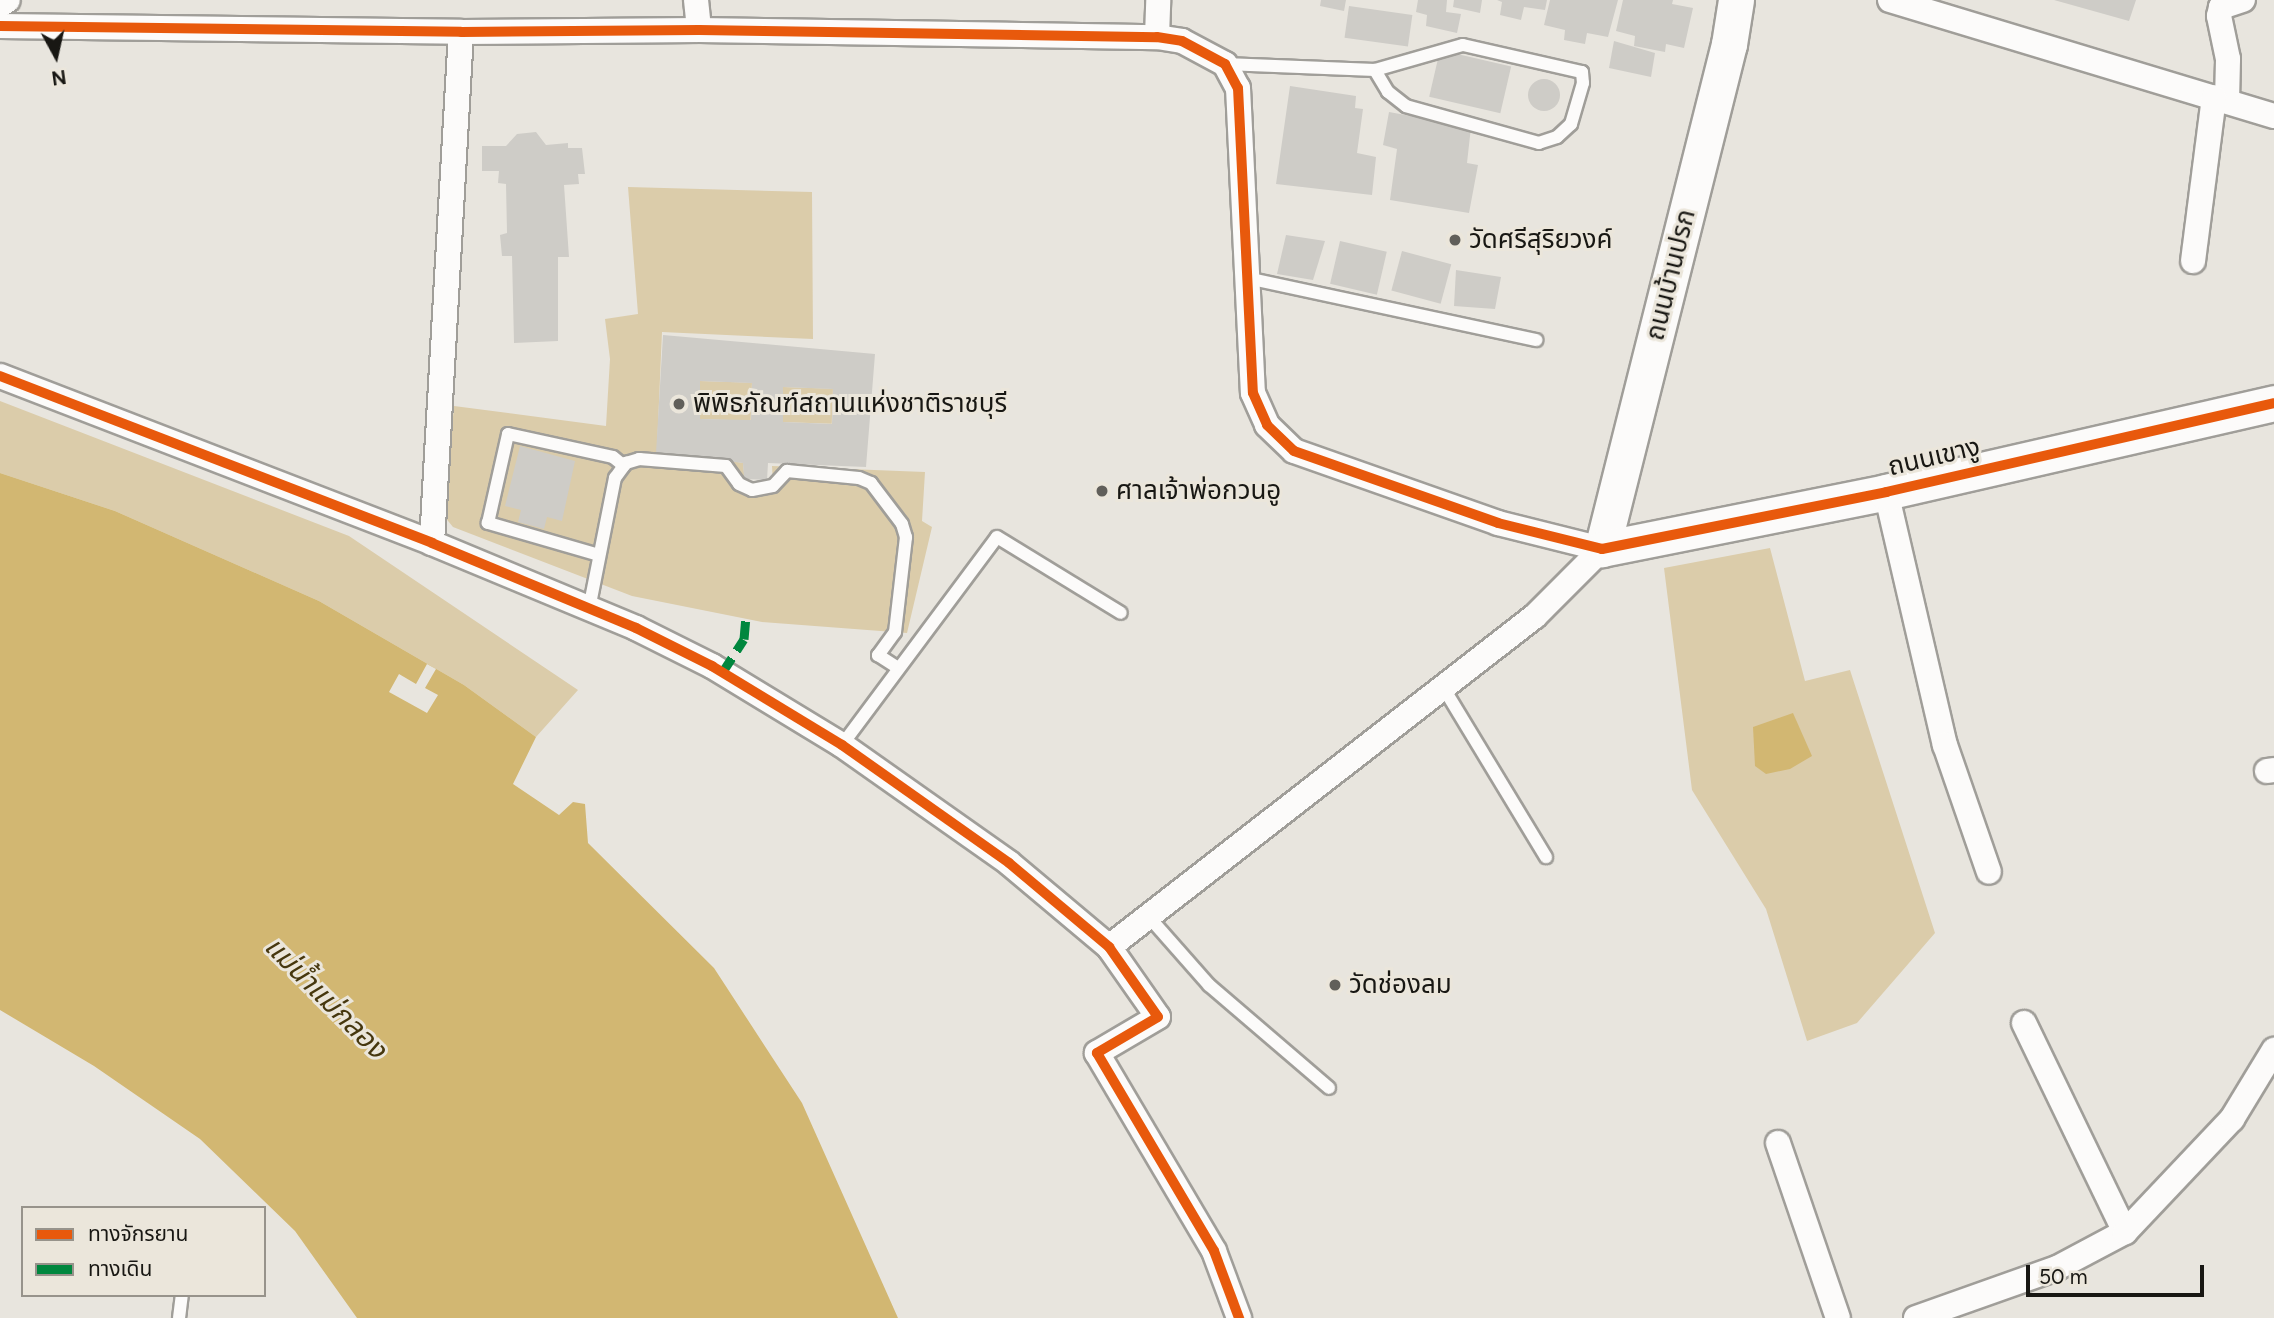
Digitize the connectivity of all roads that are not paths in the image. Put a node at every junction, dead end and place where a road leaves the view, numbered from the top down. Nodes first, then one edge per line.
1 (8, 0) edge
2 (696, 0) edge
3 (1158, 0) edge
4 (1736, 0) edge
5 (1889, 0) edge
6 (2243, 0) edge
7 (0, 5) edge
8 (0, 26) edge
9 (699, 30) junction
10 (461, 32) junction
11 (1157, 37) junction
12 (1225, 64) junction
13 (1375, 70) junction
14 (2220, 99) junction
15 (2274, 116) edge
16 (2193, 261) dead end
17 (1247, 278) junction
18 (1536, 340) dead end
19 (0, 376) edge
20 (2274, 403) edge
21 (624, 466) junction
22 (1886, 492) junction
23 (432, 543) junction
24 (1602, 549) junction
25 (599, 555) junction
26 (589, 608) junction
27 (1121, 613) dead end
28 (898, 668) junction
29 (1443, 687) junction
30 (842, 745) junction
31 (1546, 857) dead end
32 (1989, 872) dead end
33 (1149, 917) junction
34 (1109, 947) junction
35 (2024, 1023) dead end
36 (2274, 1050) edge
37 (1329, 1088) dead end
38 (1778, 1143) dead end
39 (2125, 1232) junction
40 (182, 1297) edge
41 (179, 1318) edge
42 (1239, 1318) edge
43 (1838, 1318) edge
44 (1916, 1318) edge

1 - 7 street
2 - 9 street
3 - 11 street
4 - 24 street, ถนนบ้านปรก
5 - 14 street
6 - 14 street
8 - 10 street
9 - 10 street
9 - 11 street
10 - 23 street
11 - 12 street
12 - 13 lane
12 - 17 street
13 - 13 lane
14 - 15 street
14 - 16 street
17 - 18 lane
17 - 24 street
19 - 23 street
20 - 22 street, ถนนเขางู
21 - 25 lane
21 - 25 lane
21 - 28 lane
22 - 24 street, ถนนเขางู
22 - 32 street
23 - 26 street
24 - 29 street
25 - 26 lane
26 - 30 street
27 - 28 lane
28 - 30 lane
29 - 31 lane
29 - 33 street
30 - 34 street
33 - 34 street
33 - 37 lane
34 - 42 street
35 - 39 street
36 - 39 street
38 - 43 street
39 - 44 street
40 - 41 lane

